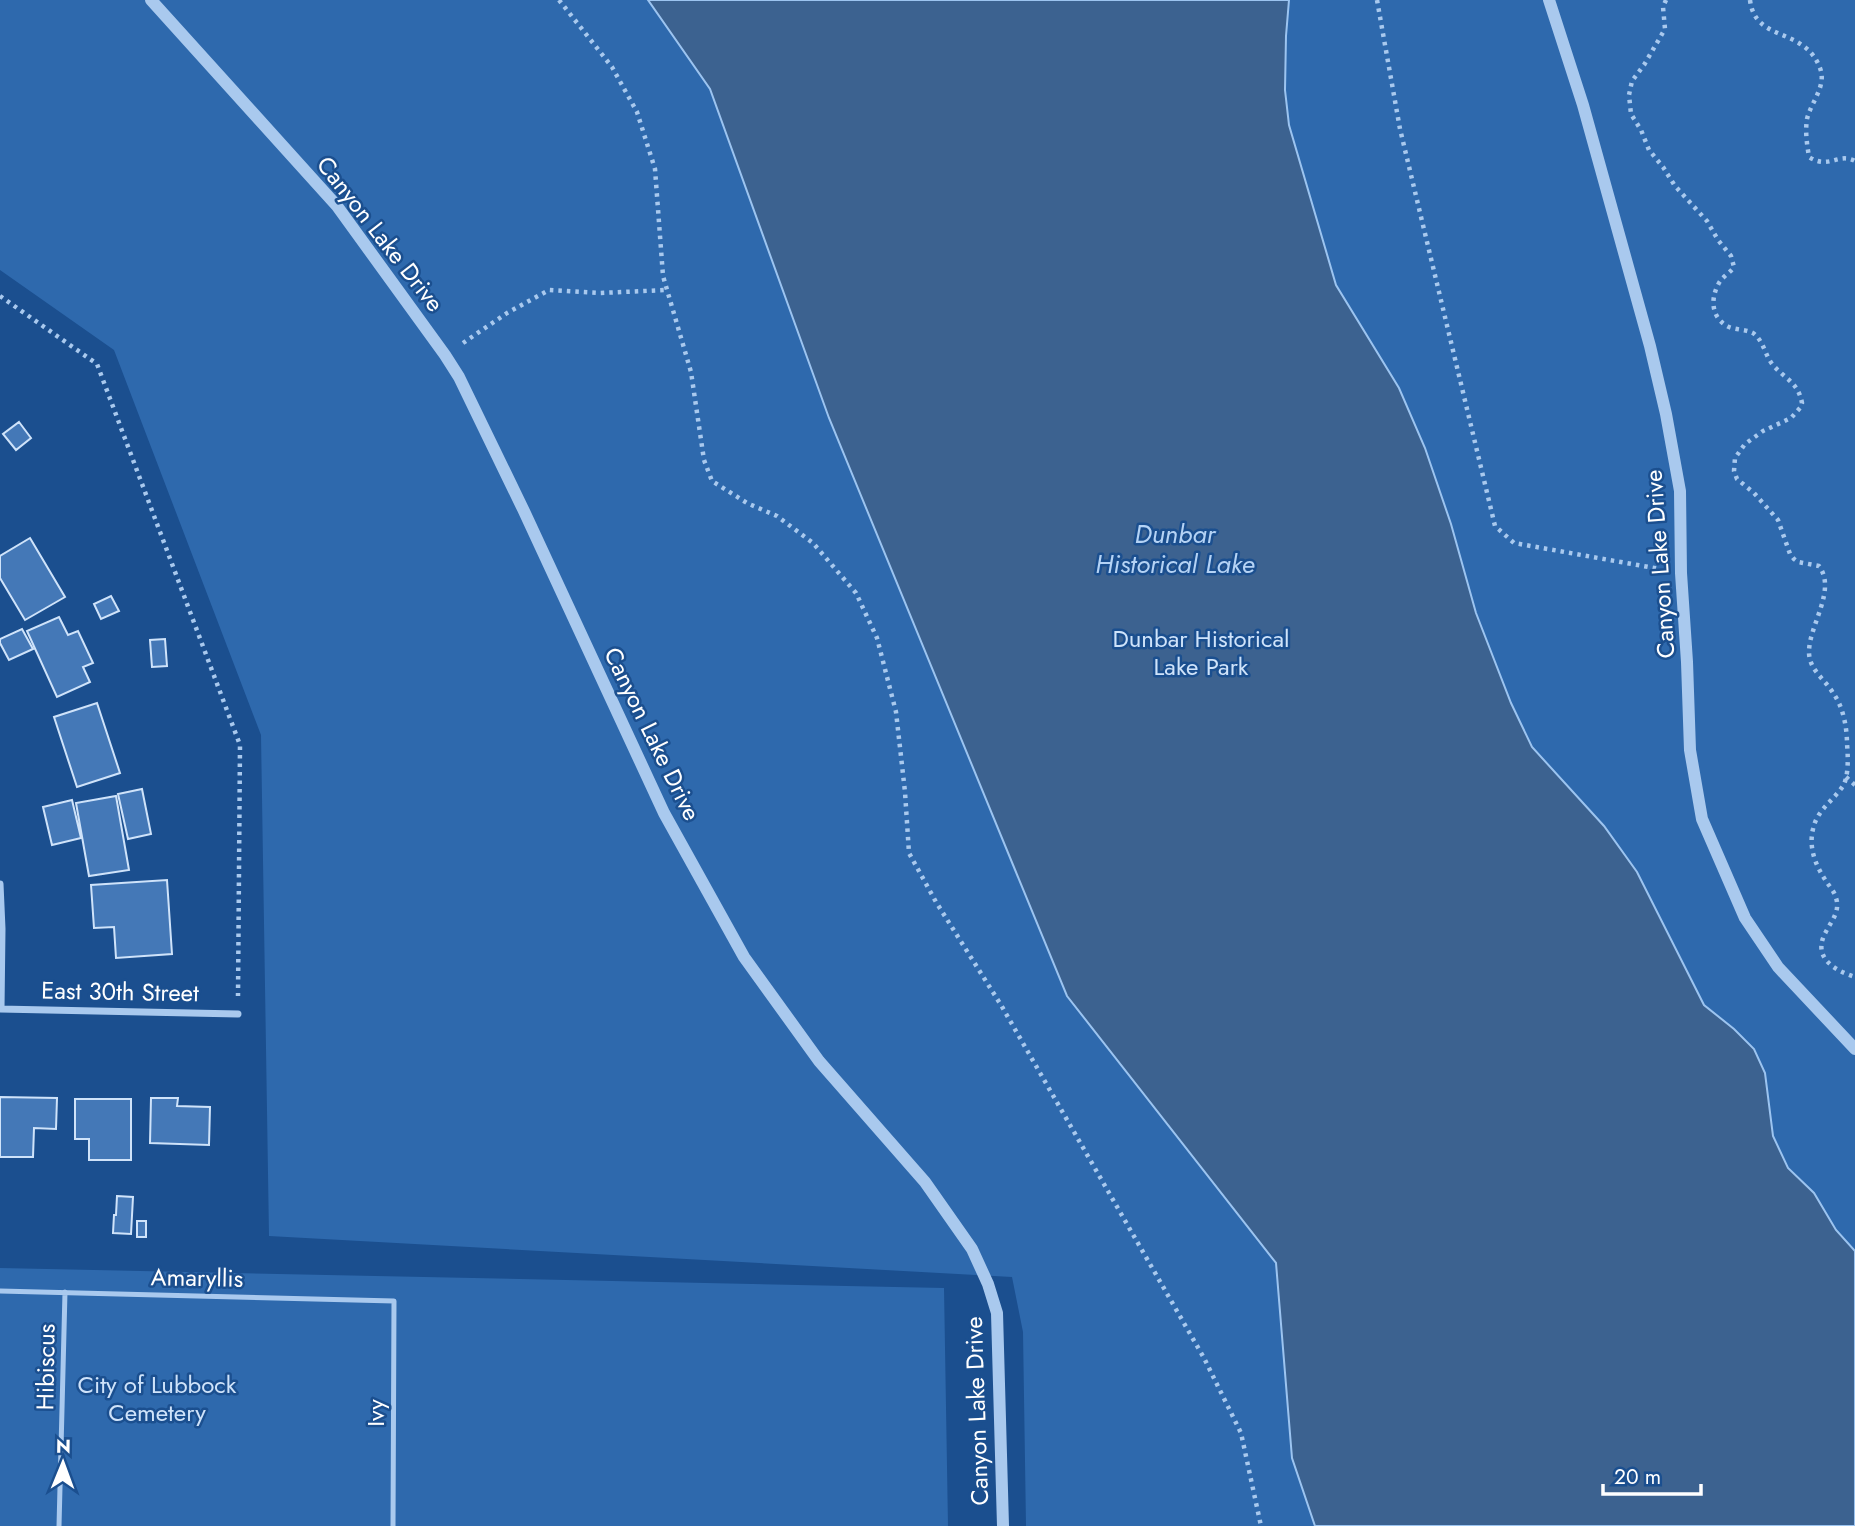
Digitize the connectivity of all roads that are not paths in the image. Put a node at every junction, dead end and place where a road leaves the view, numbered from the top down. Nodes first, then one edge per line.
1 (151, 0) edge
2 (1549, 0) edge
3 (0, 884) edge
4 (1, 1009) edge
5 (238, 1014) road end
6 (1855, 1049) edge
7 (0, 1290) edge
8 (65, 1292) junction
9 (394, 1301) joint
10 (59, 1526) edge
11 (393, 1526) edge
12 (1003, 1526) edge

1 - 12 street, Canyon Lake Drive
2 - 6 street, Canyon Lake Drive
3 - 4 street
4 - 5 street, East 30th Street
7 - 8 lane, Amaryllis
8 - 9 lane, Amaryllis
8 - 10 lane, Hibiscus
9 - 11 lane, Ivy

